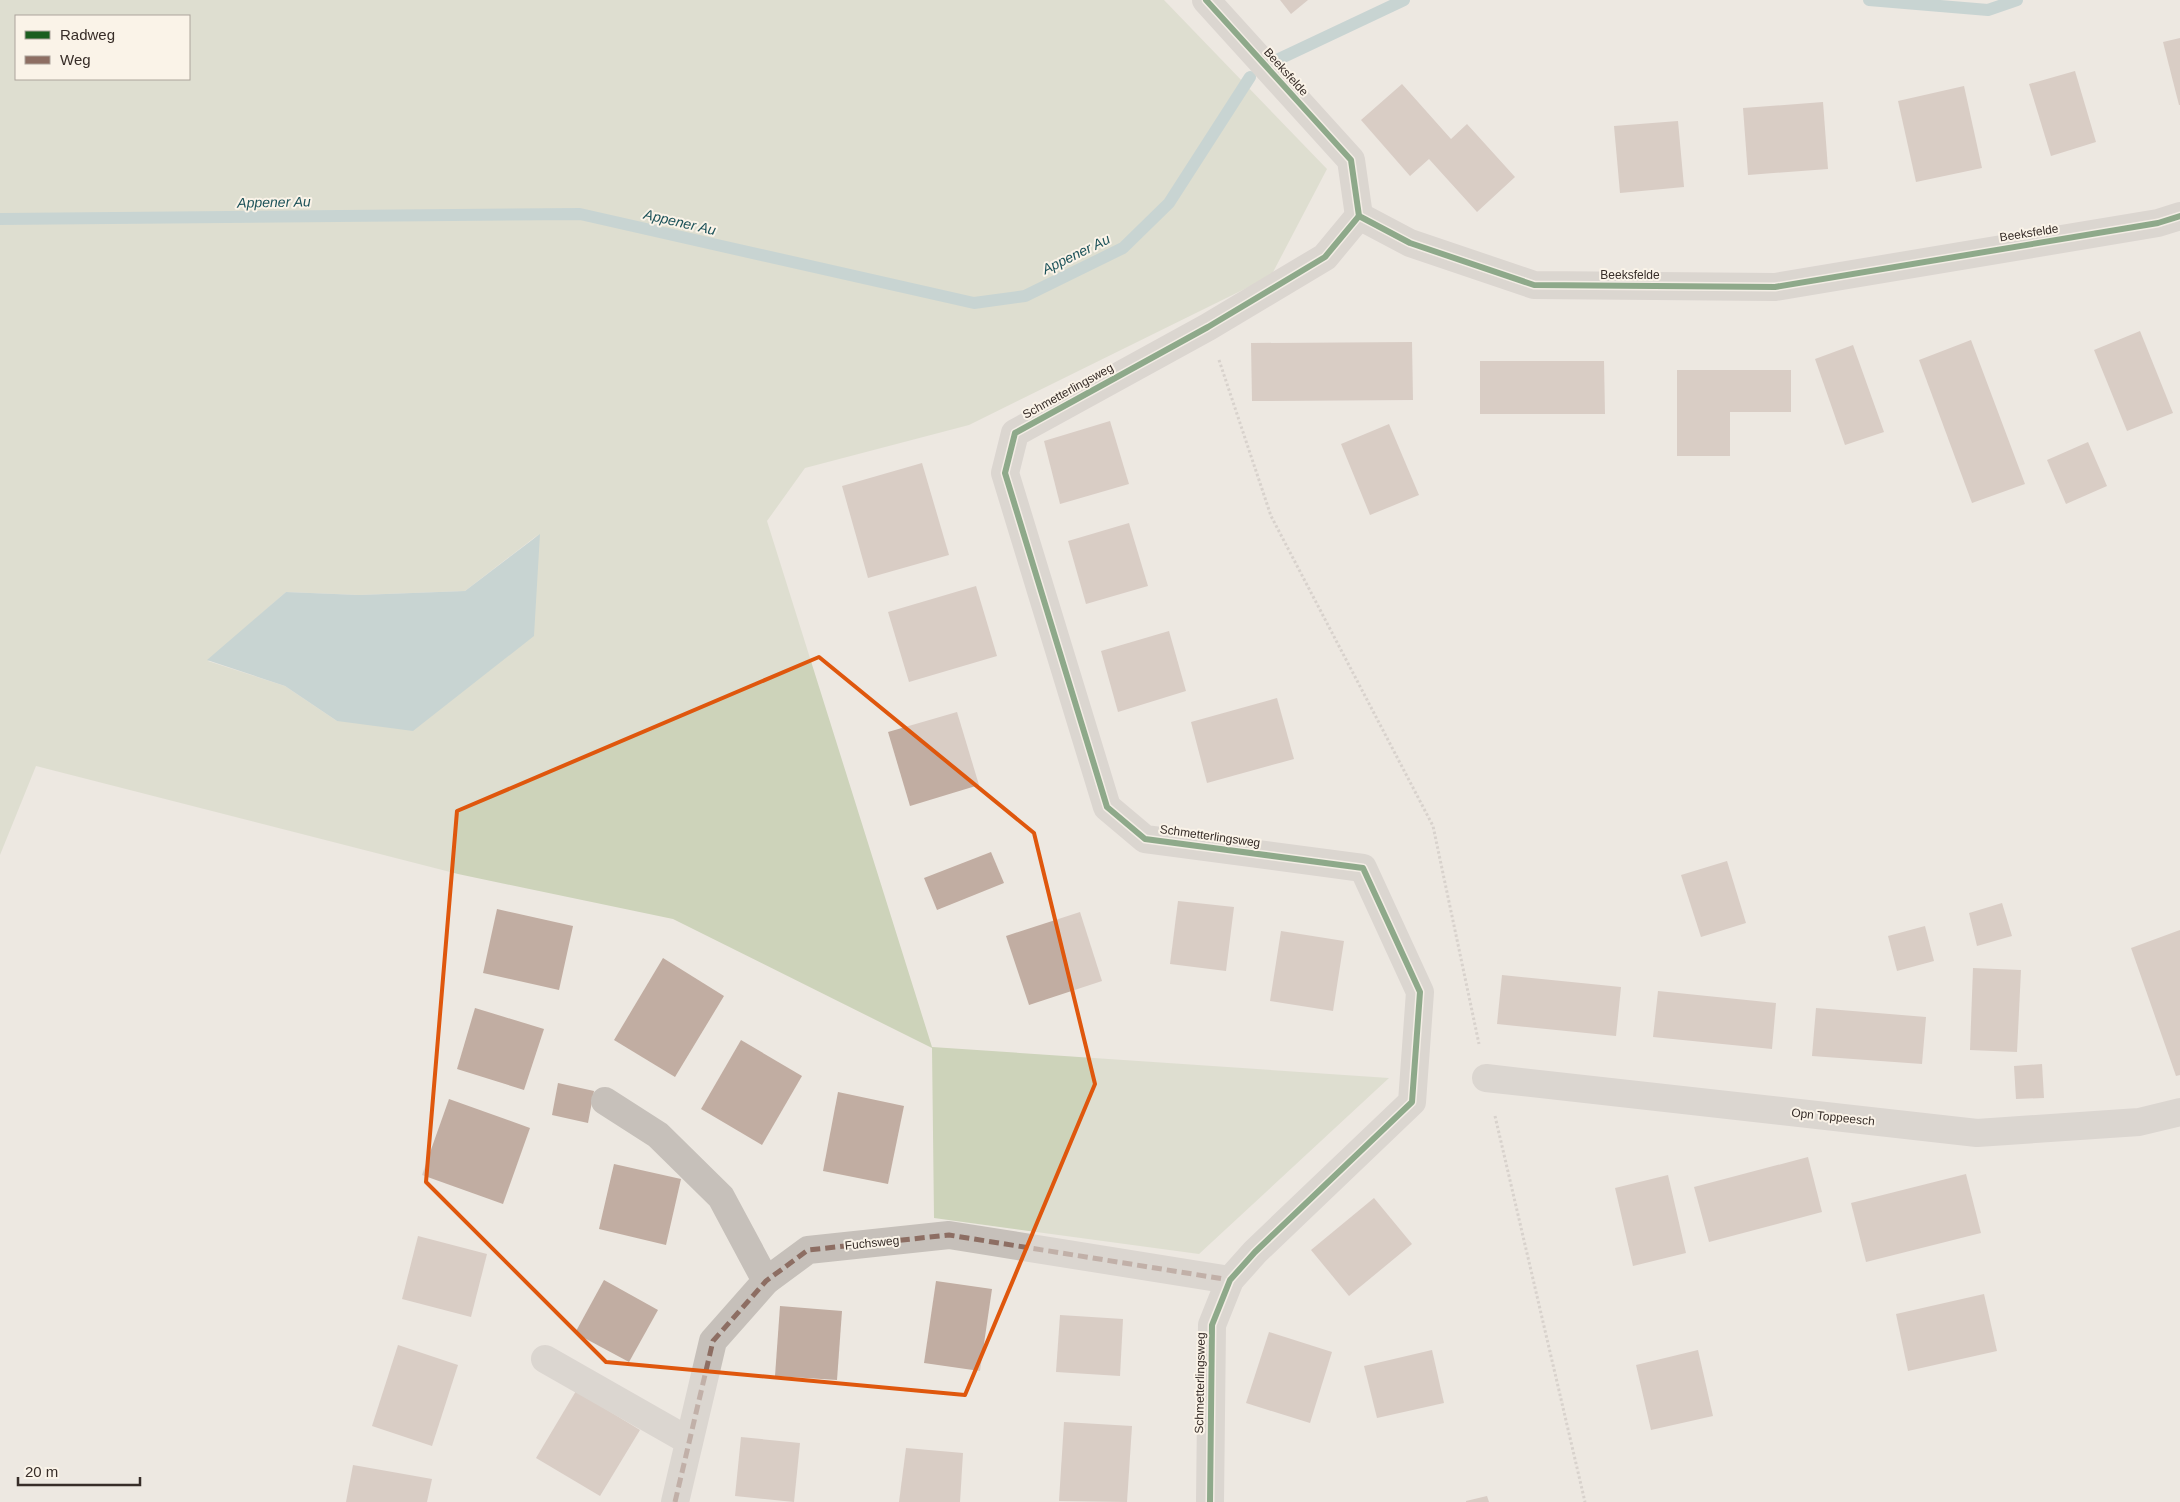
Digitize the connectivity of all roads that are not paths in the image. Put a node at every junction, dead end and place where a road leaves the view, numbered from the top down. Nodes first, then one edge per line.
1 (1206, 0) edge
2 (1359, 216) junction
3 (2180, 216) edge
4 (1486, 1078) dead end
5 (605, 1101) dead end
6 (2180, 1112) edge
7 (1230, 1280) junction
8 (766, 1281) junction
9 (545, 1359) dead end
10 (689, 1442) junction
11 (675, 1502) edge
12 (1210, 1502) edge

1 - 2 street, Beeksfelde
2 - 3 street, Beeksfelde
2 - 7 street, Schmetterlingsweg
4 - 6 street, Opn Toppeesch
5 - 8 street
7 - 8 street, Fuchsweg
7 - 12 street, Schmetterlingsweg
8 - 10 street, Fuchsweg
9 - 10 street
10 - 11 street, Fuchsweg

